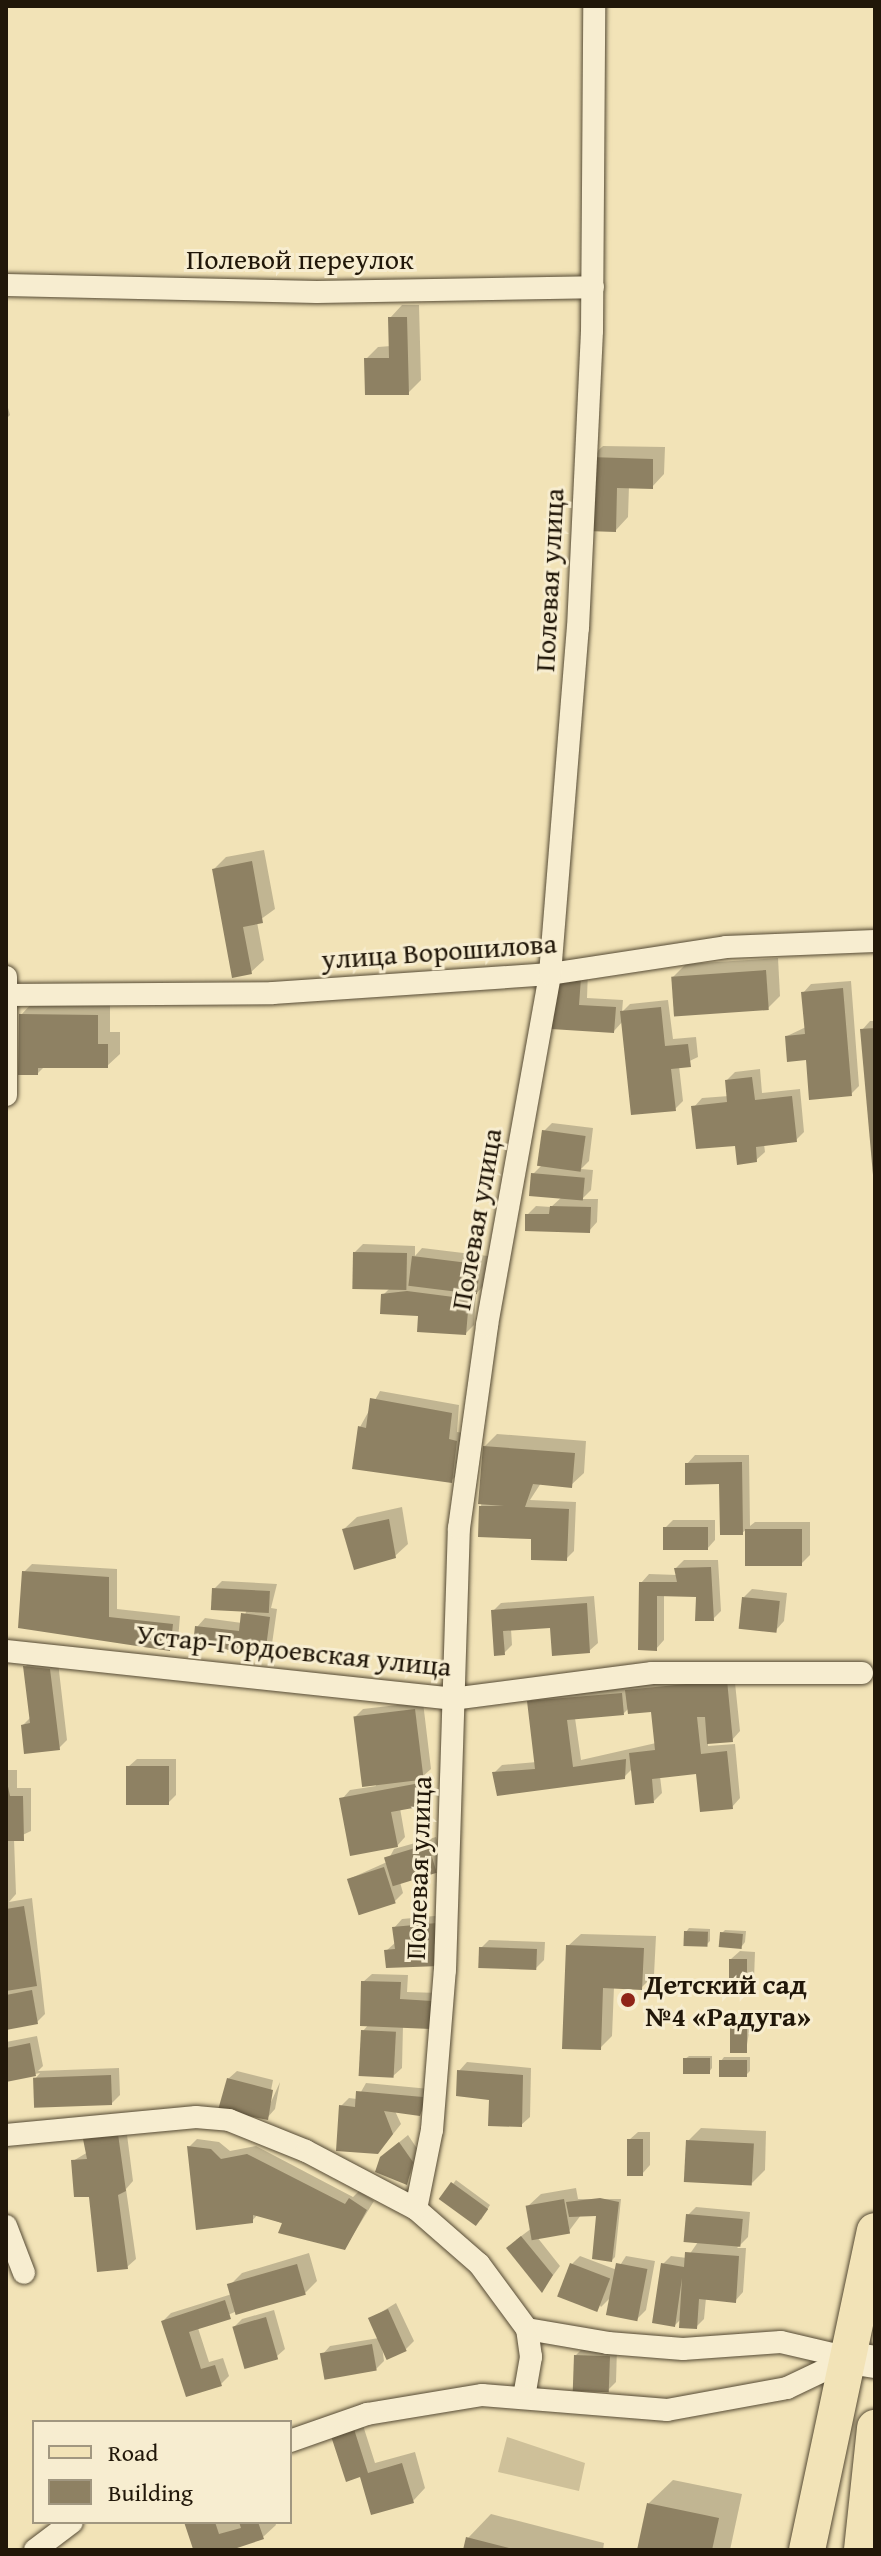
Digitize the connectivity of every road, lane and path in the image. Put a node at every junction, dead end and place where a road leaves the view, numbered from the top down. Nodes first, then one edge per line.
1 (594, 6) edge
2 (6, 285) edge
3 (593, 287) junction
4 (875, 941) edge
5 (550, 974) junction
6 (7, 989) edge
7 (6, 1095) edge
8 (6, 1651) edge
9 (862, 1673) dead end
10 (452, 1699) junction
11 (6, 2135) edge
12 (416, 2209) junction
13 (6, 2226) edge
14 (875, 2231) edge
15 (24, 2273) dead end
16 (527, 2329) junction
17 (862, 2360) edge
18 (524, 2397) junction
19 (875, 2428) edge
20 (292, 2440) edge
21 (69, 2524) edge
22 (35, 2550) edge
23 (807, 2550) edge
24 (862, 2550) edge

1 - 3 street, Полевая улица
2 - 3 street, Полевой переулок
3 - 5 street, Полевая улица
4 - 5 street, улица Ворошилова
5 - 6 street, улица Ворошилова
5 - 10 street, Полевая улица
6 - 7 street
8 - 10 street, Устар-Гордоевская улица
9 - 10 street, Устар-Гордоевская улица
10 - 12 street, Полевая улица
11 - 12 street
12 - 16 street
13 - 15 street
14 - 17 main road
16 - 17 street
16 - 18 street
17 - 18 street
17 - 23 main road
18 - 20 street
19 - 24 main road
21 - 22 street

